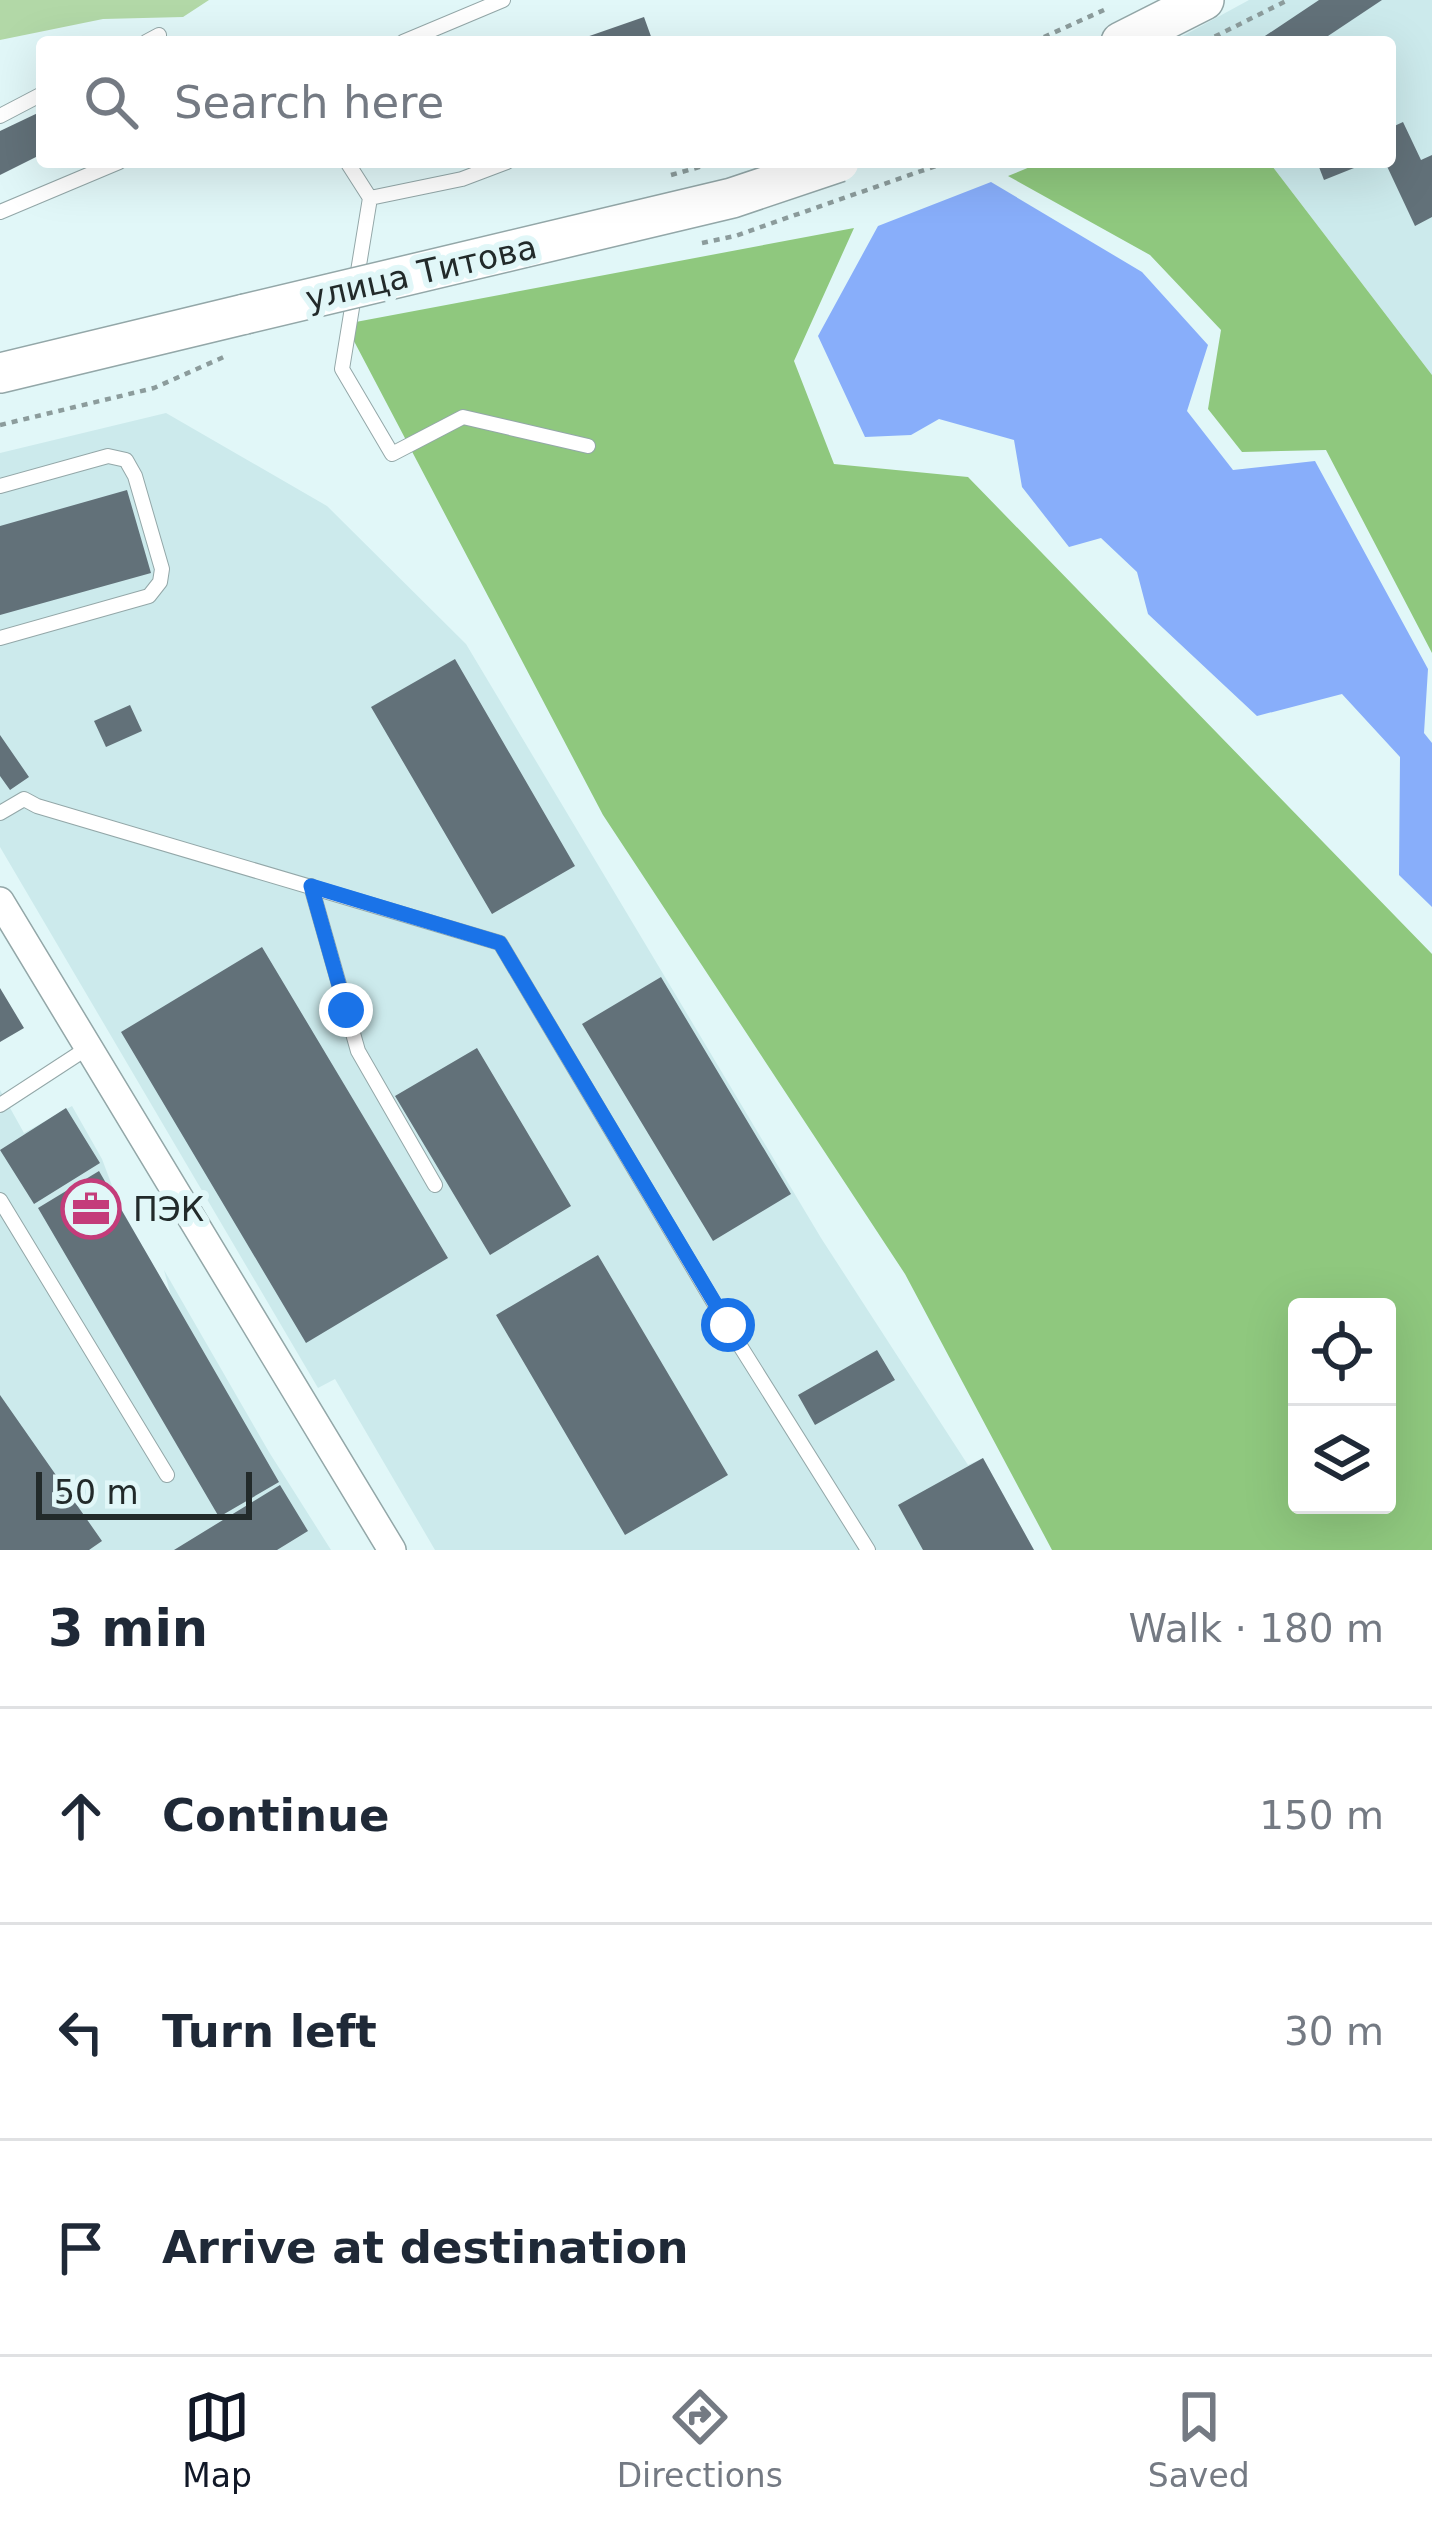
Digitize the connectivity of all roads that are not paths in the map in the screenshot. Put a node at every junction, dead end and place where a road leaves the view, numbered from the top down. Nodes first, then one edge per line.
1 (503, 0) edge
2 (1204, 0) edge
3 (1113, 26) edge
4 (417, 36) edge
5 (36, 97) edge
6 (0, 116) edge
7 (104, 168) edge
8 (351, 168) edge
9 (491, 168) edge
10 (821, 168) edge
11 (370, 197) junction
12 (0, 212) edge
13 (0, 373) edge
14 (588, 446) dead end
15 (0, 486) edge
16 (0, 638) edge
17 (0, 813) edge
18 (311, 886) junction
19 (0, 902) edge
20 (88, 1047) junction
21 (0, 1105) edge
22 (434, 1185) dead end
23 (0, 1200) edge
24 (167, 1475) dead end
25 (392, 1550) edge
26 (868, 1550) edge

1 - 4 lane
2 - 3 main road
5 - 6 lane
7 - 12 lane
8 - 11 lane
9 - 11 lane
10 - 13 main road, улица Титова, bridge
11 - 14 lane
15 - 16 lane
17 - 18 lane
18 - 22 lane
18 - 26 lane
19 - 20 street
20 - 21 lane
20 - 25 street
23 - 24 lane

